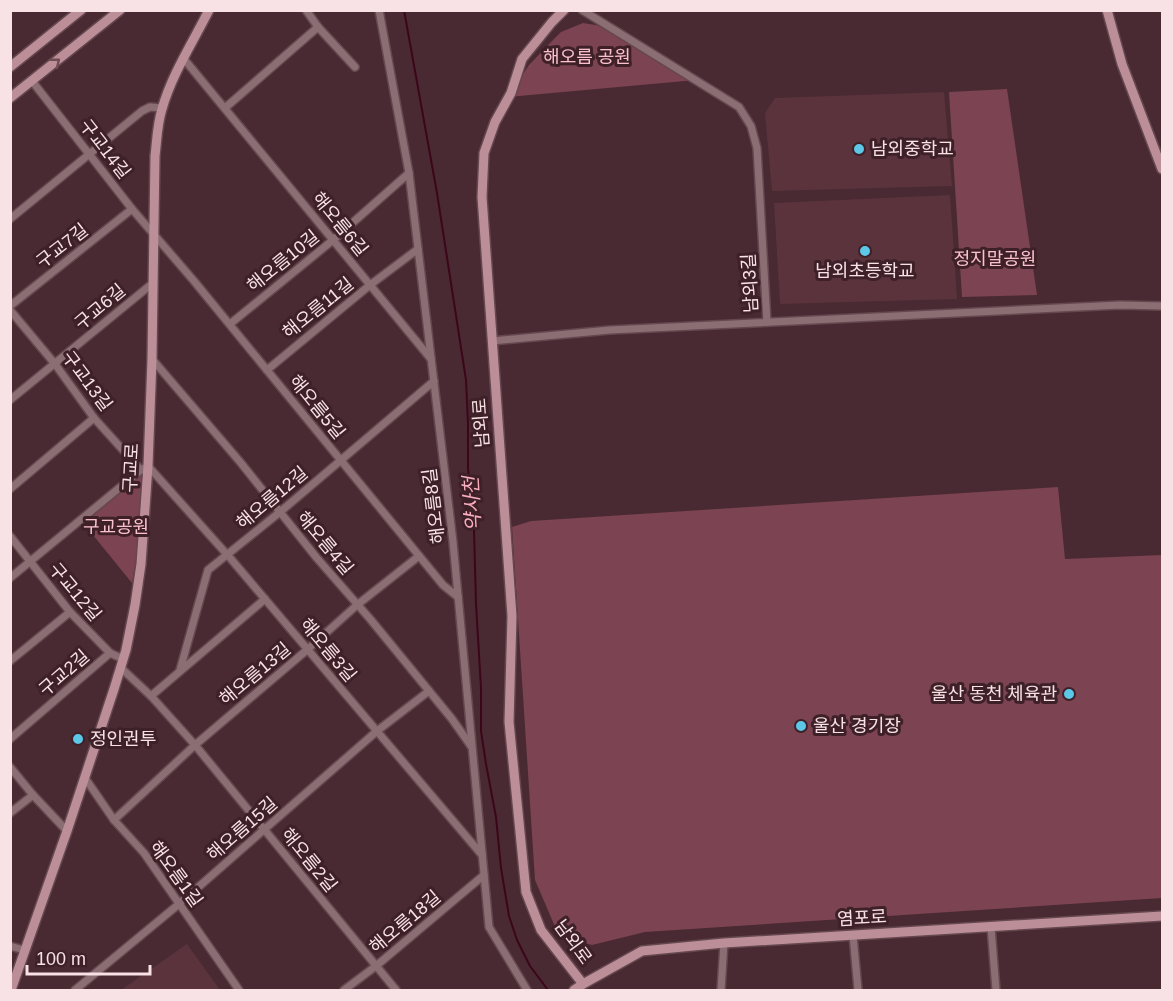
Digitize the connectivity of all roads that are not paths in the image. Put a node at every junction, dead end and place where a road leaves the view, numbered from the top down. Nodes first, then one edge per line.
1 (81, 10) edge
2 (120, 10) edge
3 (209, 10) edge
4 (306, 10) edge
5 (379, 10) edge
6 (564, 10) edge
7 (582, 10) edge
8 (1107, 10) edge
9 (318, 27) junction
10 (184, 59) junction
11 (10, 67) edge
12 (354, 67) dead end
13 (32, 81) junction
14 (10, 98) edge
15 (162, 108) junction
16 (225, 108) junction
17 (90, 155) junction
18 (1162, 169) edge
19 (409, 173) junction
20 (132, 209) junction
21 (10, 219) edge
22 (154, 235) junction
23 (333, 240) junction
24 (418, 249) junction
25 (153, 283) junction
26 (370, 285) junction
27 (1162, 306) edge
28 (10, 308) edge
29 (767, 322) junction
30 (230, 324) junction
31 (492, 341) junction
32 (152, 359) junction
33 (431, 359) junction
34 (55, 364) junction
35 (267, 370) junction
36 (434, 381) junction
37 (10, 400) edge
38 (94, 418) junction
39 (341, 460) junction
40 (144, 468) junction
41 (10, 489) edge
42 (280, 512) junction
43 (10, 536) edge
44 (228, 555) junction
45 (419, 555) junction
46 (30, 562) junction
47 (10, 578) edge
48 (458, 597) junction
49 (265, 599) junction
50 (357, 605) junction
51 (70, 612) junction
52 (308, 649) junction
53 (110, 653) junction
54 (10, 661) edge
55 (122, 663) junction
56 (180, 670) junction
57 (429, 692) junction
58 (151, 696) junction
59 (377, 731) junction
60 (10, 739) edge
61 (195, 745) junction
62 (472, 748) junction
63 (10, 767) edge
64 (85, 778) junction
65 (33, 795) junction
66 (10, 813) edge
67 (114, 820) junction
68 (264, 830) junction
69 (67, 831) junction
70 (483, 856) junction
71 (484, 875) junction
72 (179, 904) junction
73 (1162, 916) edge
74 (991, 927) junction
75 (853, 935) junction
76 (724, 943) junction
77 (10, 946) edge
78 (24, 950) junction
79 (376, 966) junction
80 (585, 987) edge
81 (11, 990) edge
82 (75, 990) edge
83 (239, 990) edge
84 (344, 990) edge
85 (396, 990) edge
86 (527, 990) edge
87 (574, 990) edge
88 (722, 990) edge
89 (858, 990) edge
90 (996, 990) edge

1 - 11 main road
13 -> 2 main road
3 - 10 main road, 구교로
4 - 9 street
5 - 19 street, 해오름8길
6 - 31 main road, 남외로
7 - 29 street, 남외3길
8 - 18 main road
9 - 12 street
9 - 16 street
10 - 15 main road, 구교로
10 - 16 street, 해오름6길
13 - 14 main road
13 - 17 street, 구교14길
15 - 17 street
15 - 22 main road, 구교로
16 - 23 street, 해오름6길
17 - 20 street, 구교14길
17 - 21 street
19 - 23 street, 해오름10길
19 - 24 street, 해오름8길
20 - 22 street, 구교14길
20 - 28 street, 구교7길
22 - 25 main road, 구교로
22 - 30 street, 해오름5길
23 - 26 street, 해오름6길
23 - 30 street, 해오름10길
24 - 26 street, 해오름11길
24 - 33 street, 해오름8길
25 - 32 main road, 구교로
25 - 34 street, 구교6길
26 - 33 street, 해오름6길
26 - 35 street, 해오름11길
27 - 29 street, 남외3길
28 - 34 street, 구교13길
29 - 31 street
30 - 35 street, 해오름5길
31 - 80 main road, 남외로
32 - 40 main road, 구교로
32 - 42 street, 해오름4길
33 - 36 street, 해오름8길
34 - 37 street, 구교6길
34 - 38 street, 구교13길
35 - 39 street, 해오름5길
36 - 39 street, 해오름12길
36 - 48 street, 해오름8길
38 - 40 street, 구교13길
38 - 41 street
39 - 42 street, 해오름12길
39 - 45 street, 해오름5길
40 - 44 street, 해오름3길
40 - 46 street
40 - 55 main road, 구교로
42 - 44 street, 해오름12길
42 - 50 street, 해오름4길
43 - 46 street, 구교12길
44 - 49 street, 해오름3길
44 - 56 street, 해오름12길
45 - 48 street, 해오름5길
45 - 50 street, 해오름13길
46 - 47 street
46 - 51 street, 구교12길
48 - 62 street, 해오름8길
49 - 52 street, 해오름3길
49 - 56 street
50 - 52 street, 해오름13길
50 - 57 street, 해오름4길
51 - 53 street, 구교12길
51 - 54 street
52 - 59 street, 해오름3길
52 - 61 street, 해오름13길
53 - 55 street, 구교12길
53 - 60 street, 구교2길
55 - 58 street, 해오름2길
55 - 64 main road, 구교로
56 - 58 street
57 - 59 street, 해오름15길
57 - 62 street, 해오름4길
58 - 61 street, 해오름2길
59 - 68 street, 해오름15길
59 - 70 street, 해오름3길
61 - 67 street, 해오름13길
61 - 68 street, 해오름2길
62 - 70 street, 해오름8길
63 - 65 street
64 - 67 street, 해오름1길
64 - 69 main road, 구교로
65 - 66 street
65 - 69 street
67 - 72 street, 해오름1길
68 - 72 street, 해오름15길
68 - 79 street, 해오름2길
69 - 78 main road, 구교로
70 - 71 street, 해오름8길
71 - 79 street, 해오름18길
71 - 86 street, 해오름8길
72 - 82 street, 해오름15길
72 - 83 street, 해오름1길
73 - 74 main road, 염포로
74 - 75 main road, 염포로
74 - 90 street
75 - 76 main road, 염포로
75 - 89 street
76 - 80 main road, 염포로
76 - 88 street
77 - 78 street
78 - 81 main road, 구교로
79 - 84 street, 해오름18길
79 - 85 street, 해오름2길
80 - 87 main road, 염포로

